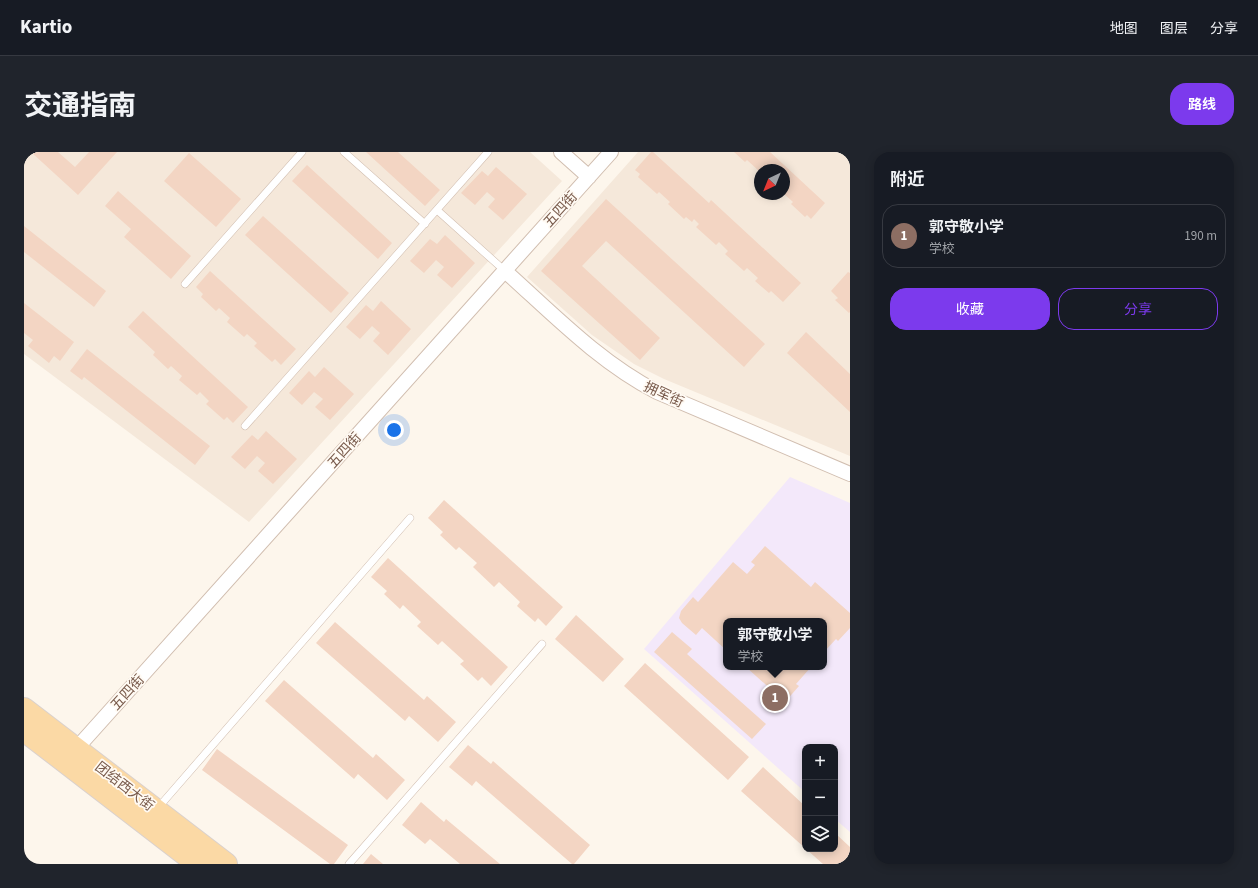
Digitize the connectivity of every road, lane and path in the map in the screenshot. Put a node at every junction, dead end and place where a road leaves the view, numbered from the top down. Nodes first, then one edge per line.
1 (302, 152) edge
2 (344, 152) edge
3 (488, 152) edge
4 (561, 152) edge
5 (611, 152) edge
6 (589, 177) junction
7 (437, 210) junction
8 (425, 224) junction
9 (505, 271) junction
10 (185, 284) dead end
11 (245, 426) dead end
12 (850, 474) edge
13 (410, 518) dead end
14 (542, 644) dead end
15 (24, 709) edge
16 (24, 730) edge
17 (76, 749) junction
18 (156, 810) junction
19 (198, 864) edge
20 (226, 864) edge
21 (349, 864) edge

1 - 10 lane
2 - 8 lane
3 - 7 lane
4 - 6 street
5 - 6 street, 五四街
6 - 9 street, 五四街
7 - 8 lane
7 - 9 lane
8 - 11 lane
9 - 12 street, 拥军街
9 - 17 street, 五四街
13 - 18 lane
14 - 21 lane
15 - 17 main road, 团结西大街
16 - 19 main road, 团结西大街
17 - 18 main road, 团结西大街
18 - 20 main road, 团结西大街

